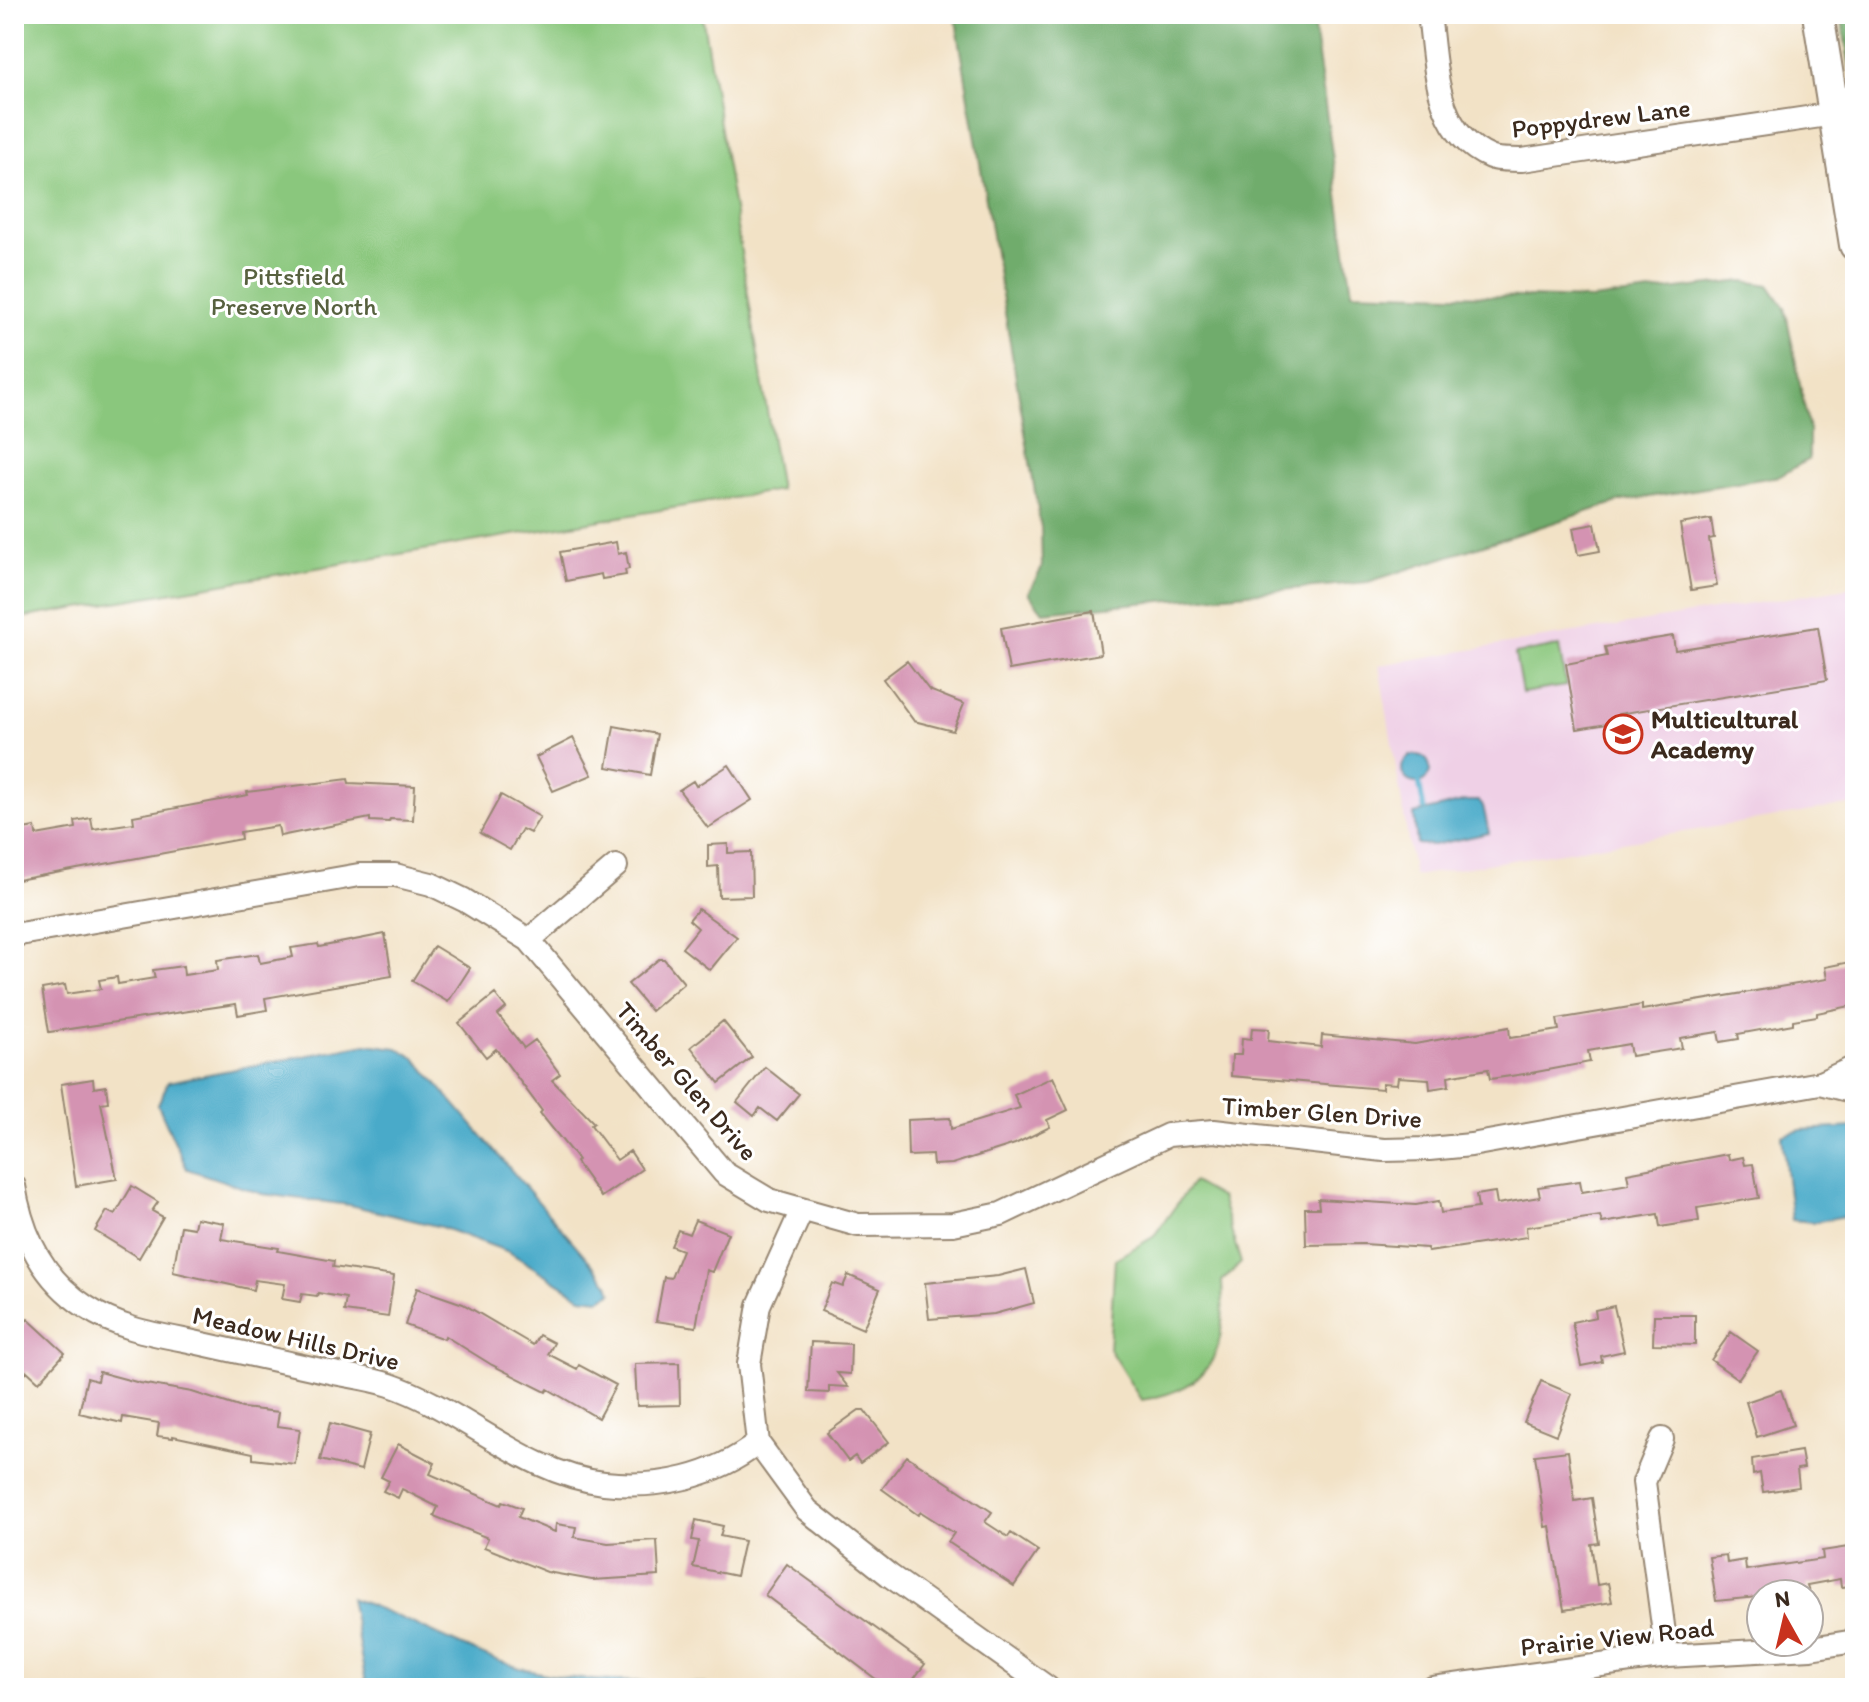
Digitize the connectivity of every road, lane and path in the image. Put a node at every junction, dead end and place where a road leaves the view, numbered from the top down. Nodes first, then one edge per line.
1 (1429, 14) edge
2 (1818, 14) edge
3 (1834, 114) junction
4 (1855, 245) edge
5 (616, 866) dead end
6 (14, 935) edge
7 (529, 940) junction
8 (1855, 1067) edge
9 (1820, 1083) junction
10 (1855, 1092) edge
11 (14, 1186) edge
12 (801, 1212) junction
13 (1662, 1439) dead end
14 (758, 1443) junction
15 (1855, 1641) edge
16 (1667, 1656) junction
17 (1048, 1688) edge
18 (1433, 1688) edge

1 - 3 street, Poppydrew Lane
2 - 3 main road
3 - 4 main road
5 - 7 street
6 - 7 street, Timber Glen Drive
7 - 12 street, Timber Glen Drive
8 - 9 street, Timber Glen Drive
9 - 10 street, Timber Glen Drive
9 - 12 street, Timber Glen Drive
11 - 14 street, Meadow Hills Drive
12 - 14 street
13 - 16 street
14 - 17 street
15 - 16 street, Prairie View Road
16 - 18 street, Prairie View Road

